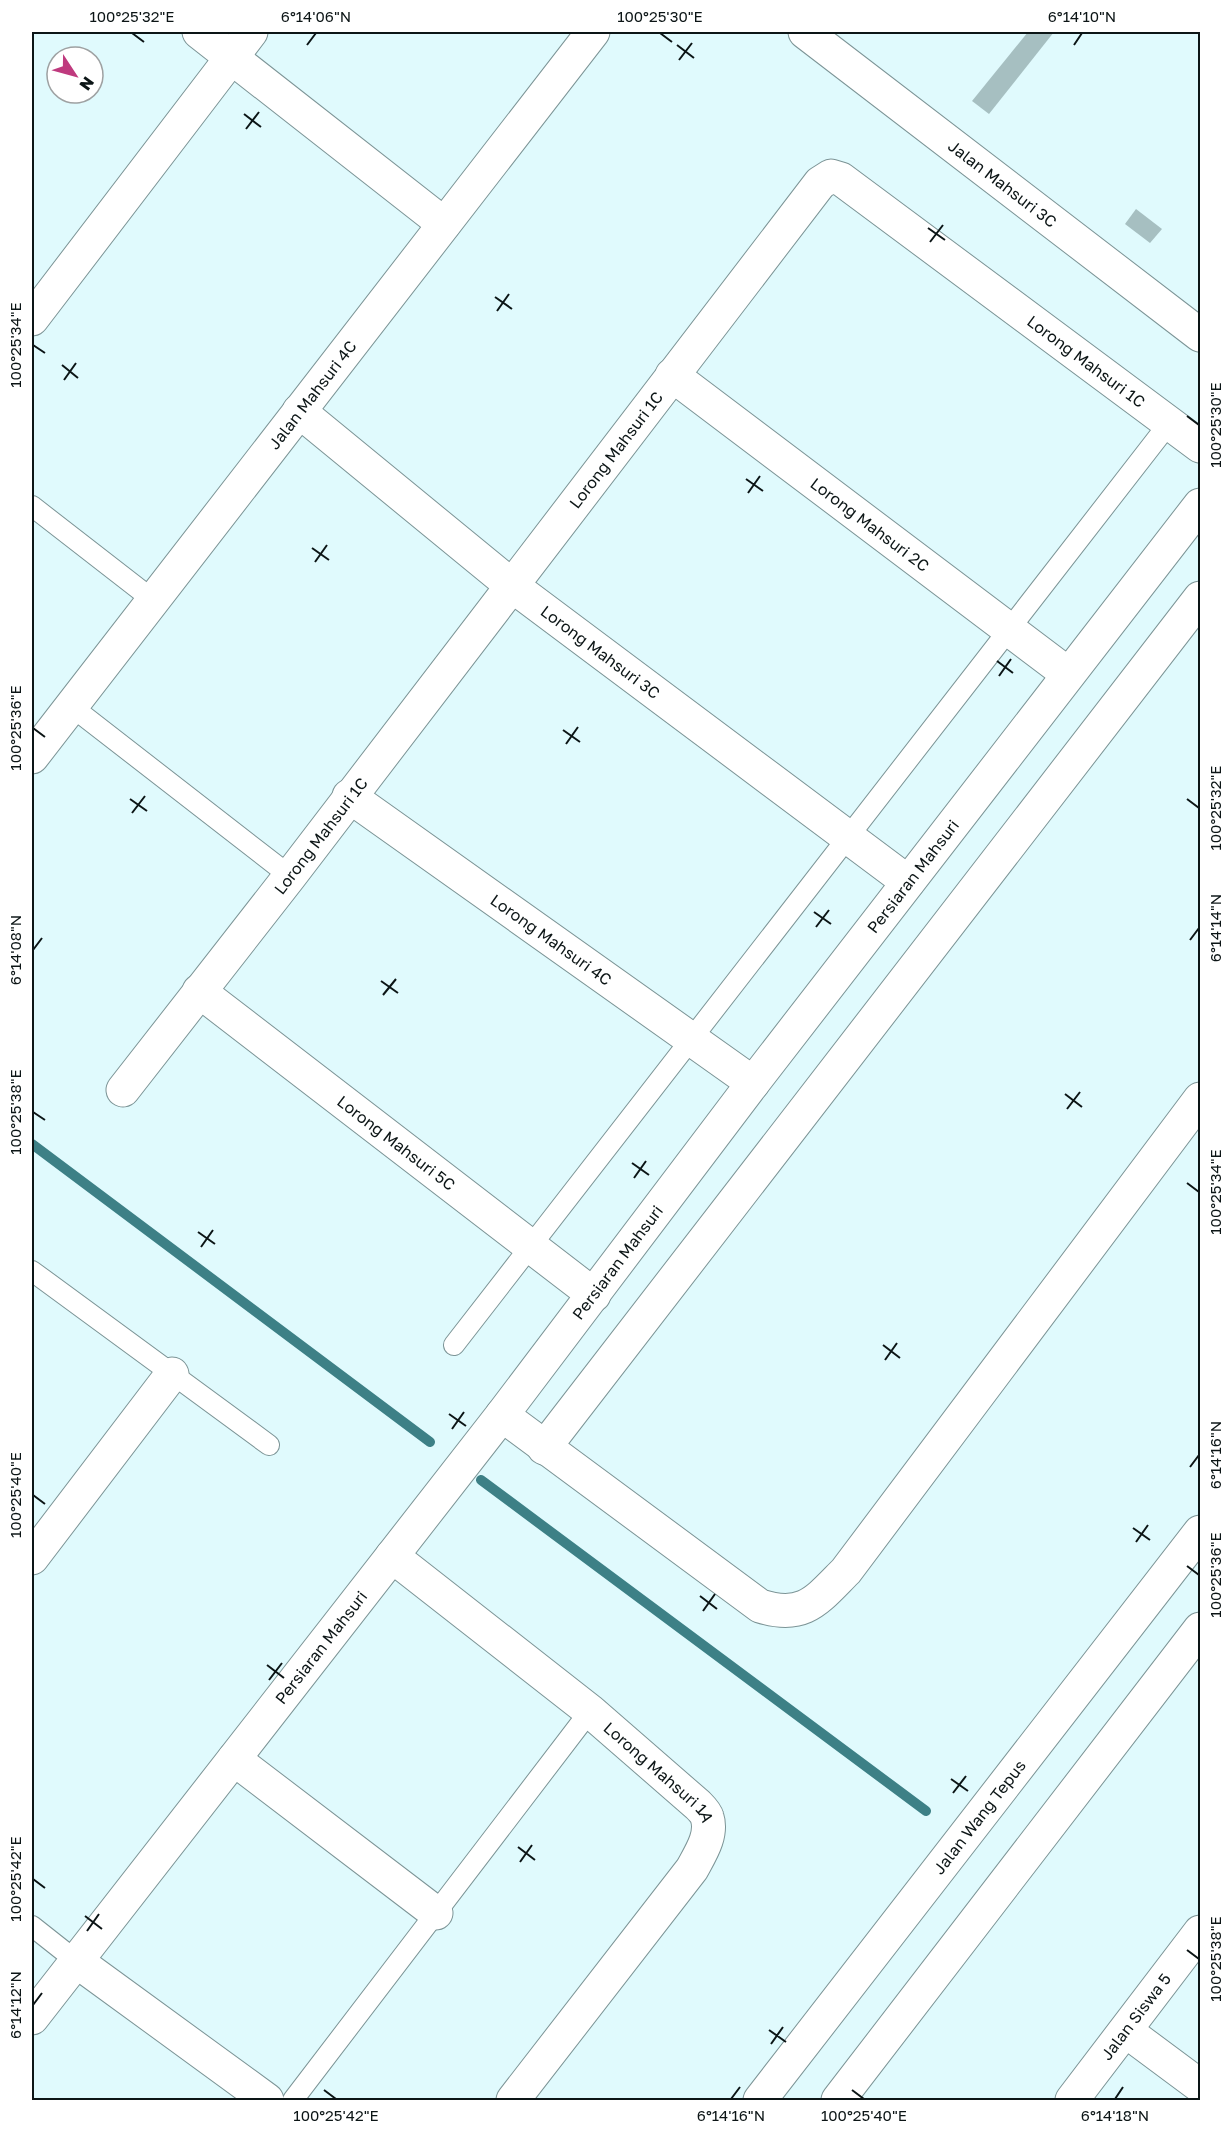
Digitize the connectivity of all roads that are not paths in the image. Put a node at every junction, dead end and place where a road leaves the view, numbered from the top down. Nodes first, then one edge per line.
1 (199, 32) edge
2 (251, 32) edge
3 (593, 32) edge
4 (806, 32) edge
5 (231, 57) junction
6 (444, 224) junction
7 (32, 319) edge
8 (1200, 335) edge
9 (672, 375) junction
10 (299, 411) junction
11 (1170, 422) junction
12 (1200, 447) edge
13 (1200, 505) edge
14 (32, 506) edge
15 (511, 585) junction
16 (1200, 597) edge
17 (153, 600) junction
18 (1009, 629) junction
19 (1068, 674) junction
20 (71, 706) junction
21 (32, 757) edge
22 (349, 796) junction
23 (848, 836) junction
24 (290, 876) junction
25 (908, 882) junction
26 (199, 991) junction
27 (692, 1038) junction
28 (753, 1083) junction
29 (123, 1090) dead end
30 (1200, 1099) edge
31 (529, 1247) junction
32 (32, 1271) edge
33 (594, 1295) junction
34 (454, 1345) dead end
35 (172, 1374) junction
36 (502, 1415) junction
37 (269, 1446) dead end
38 (544, 1448) junction
39 (1200, 1532) edge
40 (392, 1556) junction
41 (32, 1558) edge
42 (1200, 1629) edge
43 (590, 1711) junction
44 (234, 1759) junction
45 (436, 1913) junction
46 (32, 1926) edge
47 (1200, 1932) edge
48 (75, 1960) junction
49 (32, 2018) edge
50 (1126, 2031) junction
51 (1200, 2086) edge
52 (267, 2100) edge
53 (293, 2100) edge
54 (513, 2100) edge
55 (759, 2100) edge
56 (838, 2100) edge
57 (1072, 2100) edge

1 - 5 street
2 - 5 street
3 - 6 street, Jalan Mahsuri 4C
4 - 8 street, Jalan Mahsuri 3C
5 - 6 street
5 - 7 street
6 - 10 street, Jalan Mahsuri 4C
9 - 11 street, Lorong Mahsuri 1C
9 - 15 street, Lorong Mahsuri 1C
9 - 18 street, Lorong Mahsuri 2C
10 - 15 street, Lorong Mahsuri 3C
10 - 17 street, Jalan Mahsuri 4C
11 - 12 street, Lorong Mahsuri 1C
11 - 18 lane
13 - 19 street, Persiaran Mahsuri
14 - 17 lane
15 - 22 street, Lorong Mahsuri 1C
15 - 23 street, Lorong Mahsuri 3C
16 - 38 street
17 - 20 street, Jalan Mahsuri 4C
18 - 19 street, Lorong Mahsuri 2C
18 - 23 lane
19 - 25 street, Persiaran Mahsuri
20 - 21 street, Jalan Mahsuri 4C
20 - 24 lane
22 - 24 street, Lorong Mahsuri 1C
22 - 27 street, Lorong Mahsuri 4C
23 - 25 street, Lorong Mahsuri 3C
23 - 27 lane
24 - 26 street, Lorong Mahsuri 1C
25 - 28 street, Persiaran Mahsuri
26 - 29 street, Lorong Mahsuri 1C
26 - 31 street, Lorong Mahsuri 5C
27 - 28 street, Lorong Mahsuri 4C
27 - 31 lane
28 - 33 street, Persiaran Mahsuri
30 - 38 street
31 - 33 street, Lorong Mahsuri 5C
31 - 34 lane
32 - 35 lane
33 - 36 street, Persiaran Mahsuri
35 - 37 lane
35 - 41 street
36 - 38 street
36 - 40 street, Persiaran Mahsuri
39 - 55 street, Jalan Wang Tepus
40 - 43 street, Lorong Mahsuri 1A
40 - 44 street, Persiaran Mahsuri
42 - 56 street
43 - 45 lane
43 - 54 street, Lorong Mahsuri 1A
44 - 45 street
44 - 48 street, Persiaran Mahsuri
45 - 53 lane
46 - 48 lane
47 - 50 street, Jalan Siswa 5
48 - 49 street, Persiaran Mahsuri
48 - 52 street
50 - 51 street
50 - 57 street, Jalan Siswa 5

